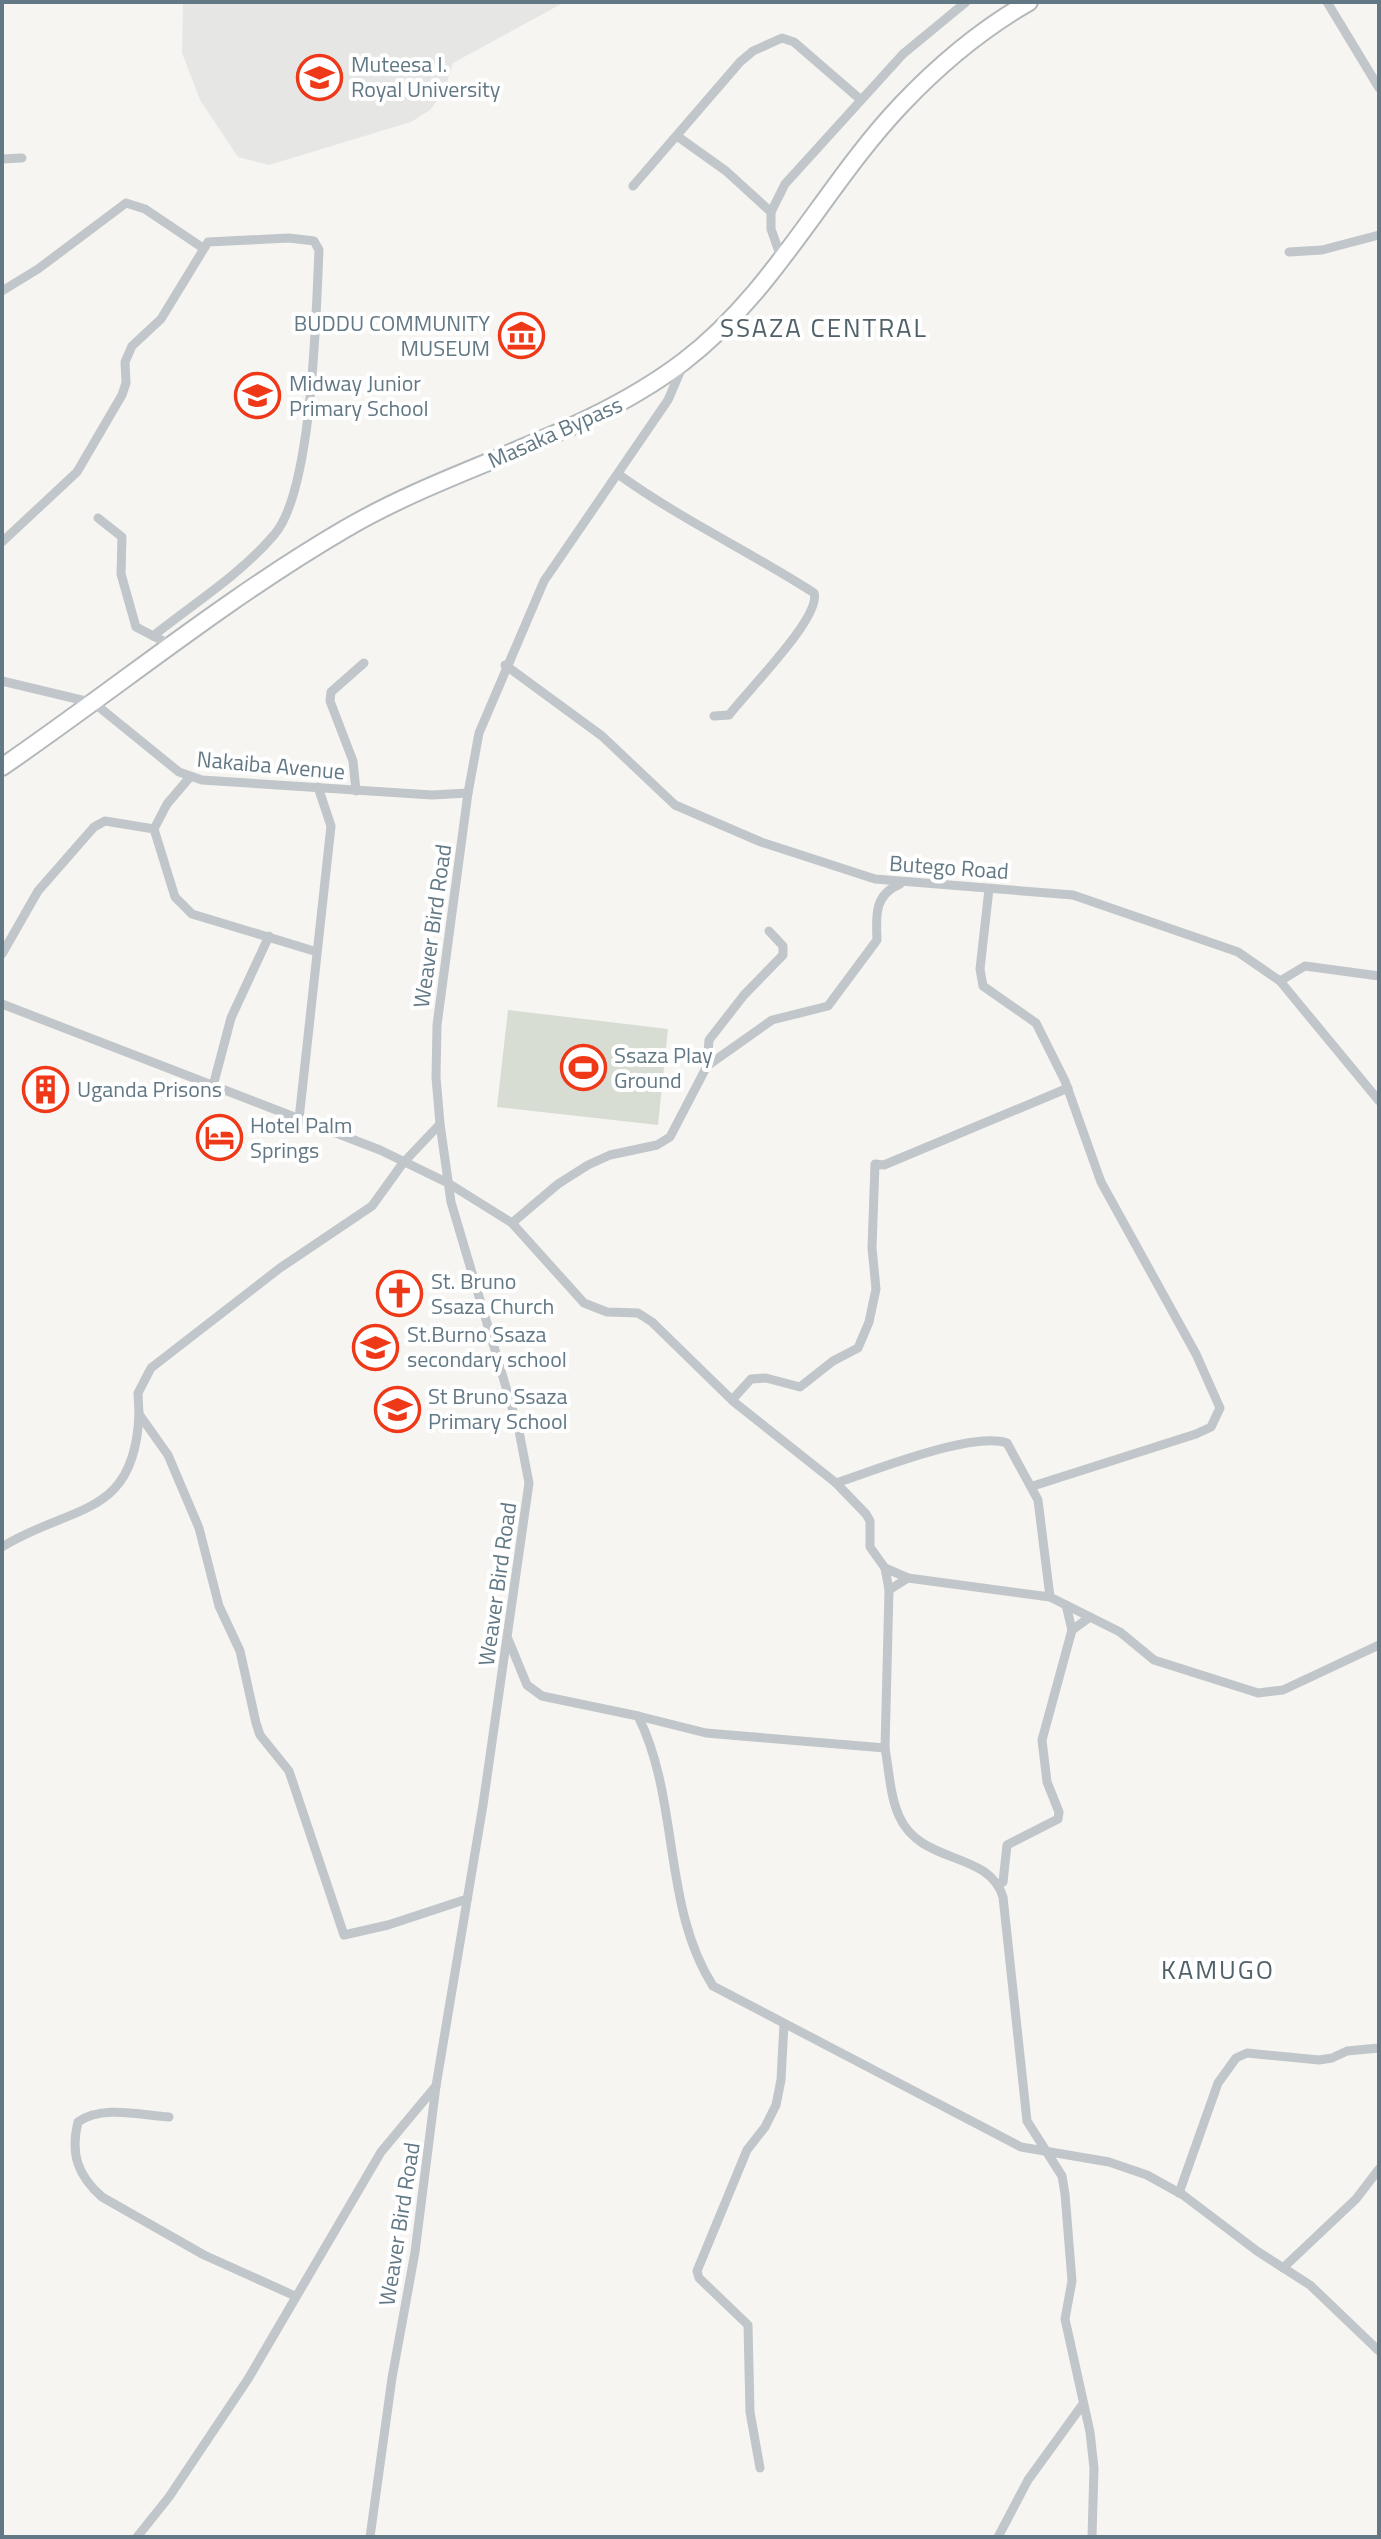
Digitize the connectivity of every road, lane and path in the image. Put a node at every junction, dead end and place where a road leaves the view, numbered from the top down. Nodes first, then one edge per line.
1 (966, 2) edge
2 (1029, 2) edge
3 (1327, 2) edge
4 (1379, 88) edge
5 (861, 100) junction
6 (677, 136) junction
7 (22, 158) dead end
8 (2, 159) edge
9 (633, 186) dead end
10 (771, 212) junction
11 (1379, 235) edge
12 (203, 248) junction
13 (1289, 252) dead end
14 (782, 260) junction
15 (2, 291) edge
16 (685, 360) junction
17 (618, 474) junction
18 (98, 518) dead end
19 (2, 542) edge
20 (153, 636) junction
21 (169, 644) junction
22 (364, 663) dead end
23 (505, 665) junction
24 (2, 681) edge
25 (94, 703) junction
26 (714, 716) dead end
27 (2, 767) edge
28 (190, 777) junction
29 (318, 787) junction
30 (356, 791) junction
31 (468, 793) junction
32 (154, 829) junction
33 (903, 882) junction
34 (989, 889) junction
35 (769, 931) dead end
36 (269, 936) junction
37 (314, 951) junction
38 (2, 954) edge
39 (1379, 976) edge
40 (1280, 981) junction
41 (2, 1004) edge
42 (707, 1066) junction
43 (213, 1086) junction
44 (1068, 1088) junction
45 (1379, 1101) edge
46 (299, 1119) junction
47 (440, 1124) junction
48 (403, 1163) junction
49 (448, 1183) junction
50 (512, 1223) junction
51 (732, 1400) junction
52 (139, 1414) junction
53 (836, 1483) junction
54 (1033, 1486) junction
55 (2, 1547) edge
56 (885, 1568) junction
57 (908, 1578) junction
58 (889, 1590) junction
59 (1050, 1597) junction
60 (1066, 1605) junction
61 (1090, 1617) junction
62 (1072, 1630) junction
63 (507, 1635) junction
64 (1379, 1645) edge
65 (638, 1716) junction
66 (885, 1748) junction
67 (999, 1884) junction
68 (467, 1899) junction
69 (784, 2024) junction
70 (1379, 2048) edge
71 (436, 2086) junction
72 (169, 2117) dead end
73 (1049, 2153) junction
74 (1379, 2169) edge
75 (1179, 2193) junction
76 (1283, 2268) junction
77 (295, 2296) junction
78 (1375, 2339) edge
79 (1379, 2351) edge
80 (1083, 2404) junction
81 (760, 2468) dead end
82 (137, 2537) edge
83 (370, 2537) edge
84 (998, 2537) edge
85 (1092, 2537) edge

1 - 5 street
2 - 14 highway, Masaka Bypass
3 - 4 street
5 - 6 street
5 - 10 street
6 - 9 street
6 - 10 street
7 - 8 street
10 - 14 street
11 - 13 street
12 - 15 street
12 - 19 street
12 - 20 street
14 - 16 highway, Masaka Bypass
16 - 17 street, Weaver Bird Road
16 - 21 highway, Masaka Bypass
17 - 23 street, Weaver Bird Road
17 - 26 street
18 - 20 street
20 - 21 street
21 - 25 highway, Masaka Bypass
22 - 30 street
23 - 31 street, Weaver Bird Road
23 - 33 street, Butego Road
24 - 25 street, Nakaiba Avenue
25 - 27 highway, Masaka Bypass
25 - 28 street, Nakaiba Avenue
28 - 29 street, Nakaiba Avenue
28 - 32 street
29 - 30 street, Nakaiba Avenue
29 - 37 street
30 - 31 street, Nakaiba Avenue
31 - 47 street, Weaver Bird Road
32 - 36 street
32 - 38 street
33 - 34 street, Butego Road
33 - 42 street
34 - 40 street, Butego Road
34 - 44 street
35 - 42 street
36 - 37 street
36 - 43 street
37 - 46 street
39 - 40 street
40 - 45 street, Butego Road
41 - 43 street
42 - 50 street
43 - 46 street
44 - 51 street
44 - 54 street
46 - 48 street
47 - 48 street
47 - 49 street, Weaver Bird Road
48 - 49 street
48 - 52 street
49 - 50 street
49 - 63 street, Weaver Bird Road
50 - 51 street
51 - 53 street
52 - 55 street
52 - 68 street
53 - 54 street
53 - 56 street
54 - 59 street
56 - 57 street
56 - 58 street
57 - 58 street
57 - 59 street
58 - 66 street
59 - 60 street
60 - 61 street
60 - 62 street
61 - 62 street
61 - 64 street
62 - 67 street
63 - 65 street
63 - 68 street, Weaver Bird Road
65 - 66 street
65 - 69 street
66 - 67 street
67 - 73 street
68 - 71 street, Weaver Bird Road
69 - 73 street
69 - 81 street
70 - 75 street
71 - 77 street
71 - 83 street, Weaver Bird Road
72 - 77 street
73 - 75 street
73 - 80 street
74 - 76 street
75 - 76 street
76 - 78 street
77 - 82 street
78 - 79 street
80 - 84 street
80 - 85 street

